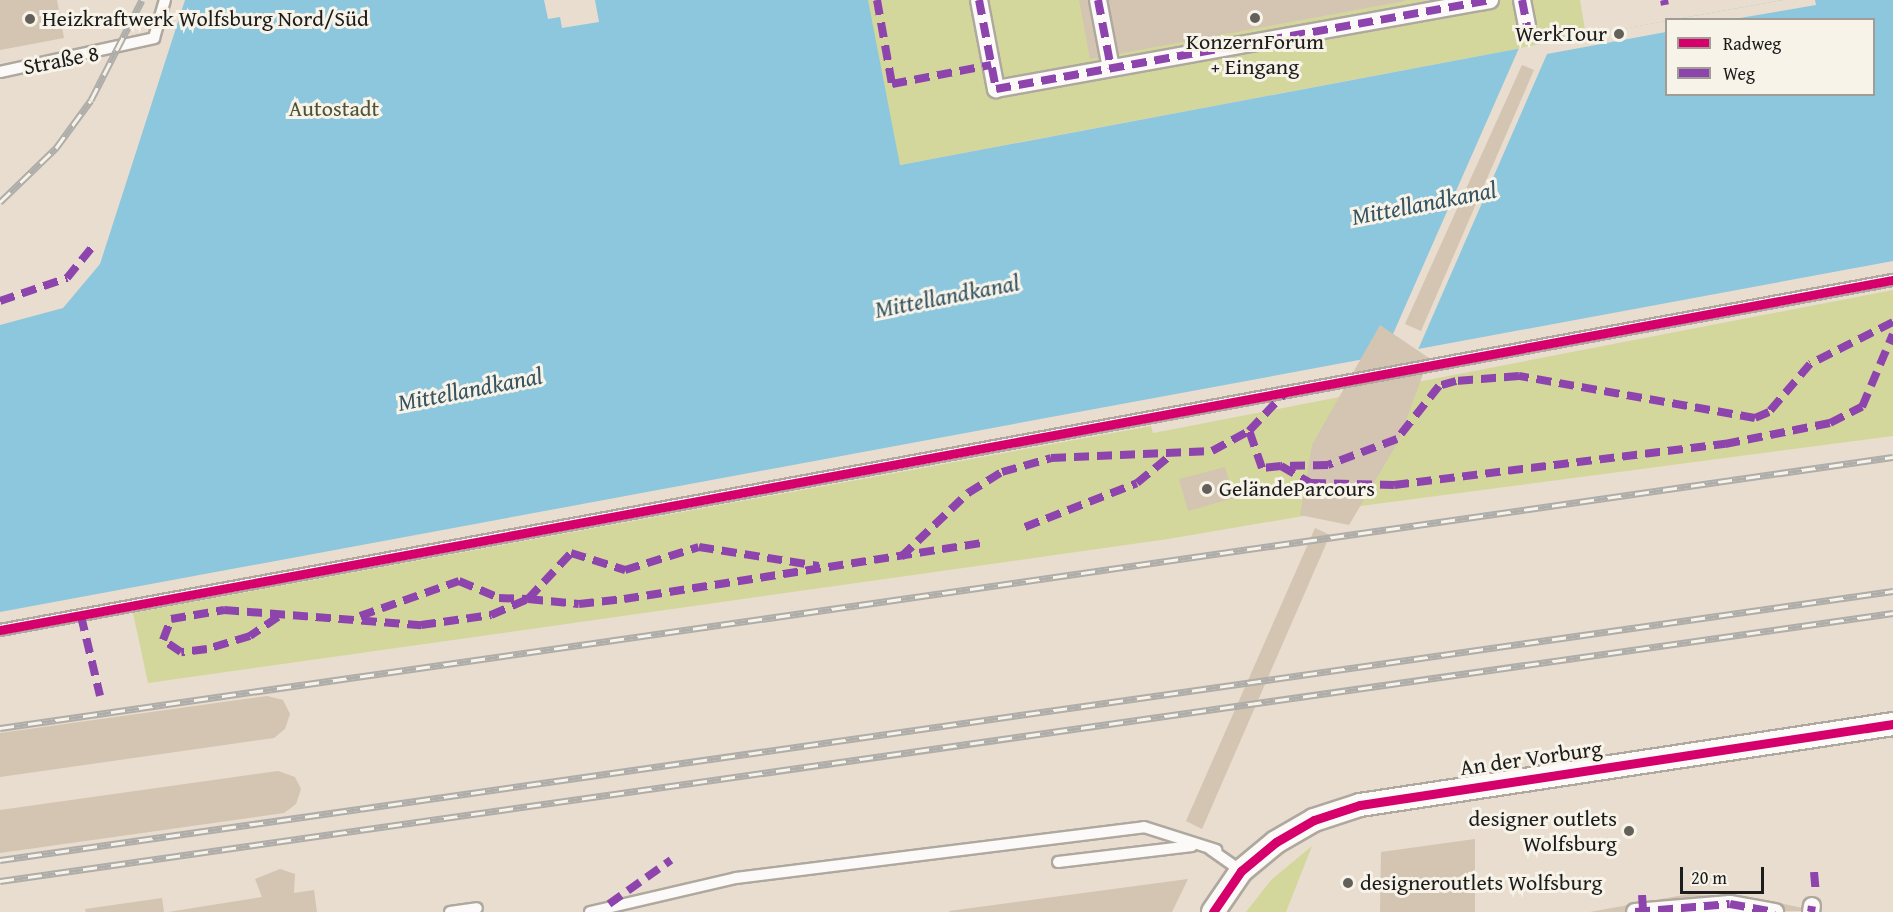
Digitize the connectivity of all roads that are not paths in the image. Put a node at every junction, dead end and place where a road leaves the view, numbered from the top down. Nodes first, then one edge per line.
1 (165, 0) edge
2 (979, 0) edge
3 (1098, 0) edge
4 (1490, 0) edge
5 (1522, 0) edge
6 (1527, 26) dead end
7 (1111, 68) junction
8 (0, 72) edge
9 (1893, 280) edge
10 (0, 630) edge
11 (1893, 724) edge
12 (1216, 850) junction
13 (1058, 862) dead end
14 (1241, 871) junction
15 (1640, 906) edge
16 (477, 908) dead end
17 (450, 912) edge
18 (590, 912) edge
19 (1213, 912) edge
20 (1775, 912) edge

1 - 8 lane, Straße 8
2 - 7 street
3 - 7 street
4 - 7 street
5 - 6 street
9 - 10 lane
11 - 14 street, An der Vorburg
12 - 13 lane
12 - 14 lane
12 - 18 lane
14 - 19 street, An der Vorburg
15 - 20 street
16 - 17 lane

